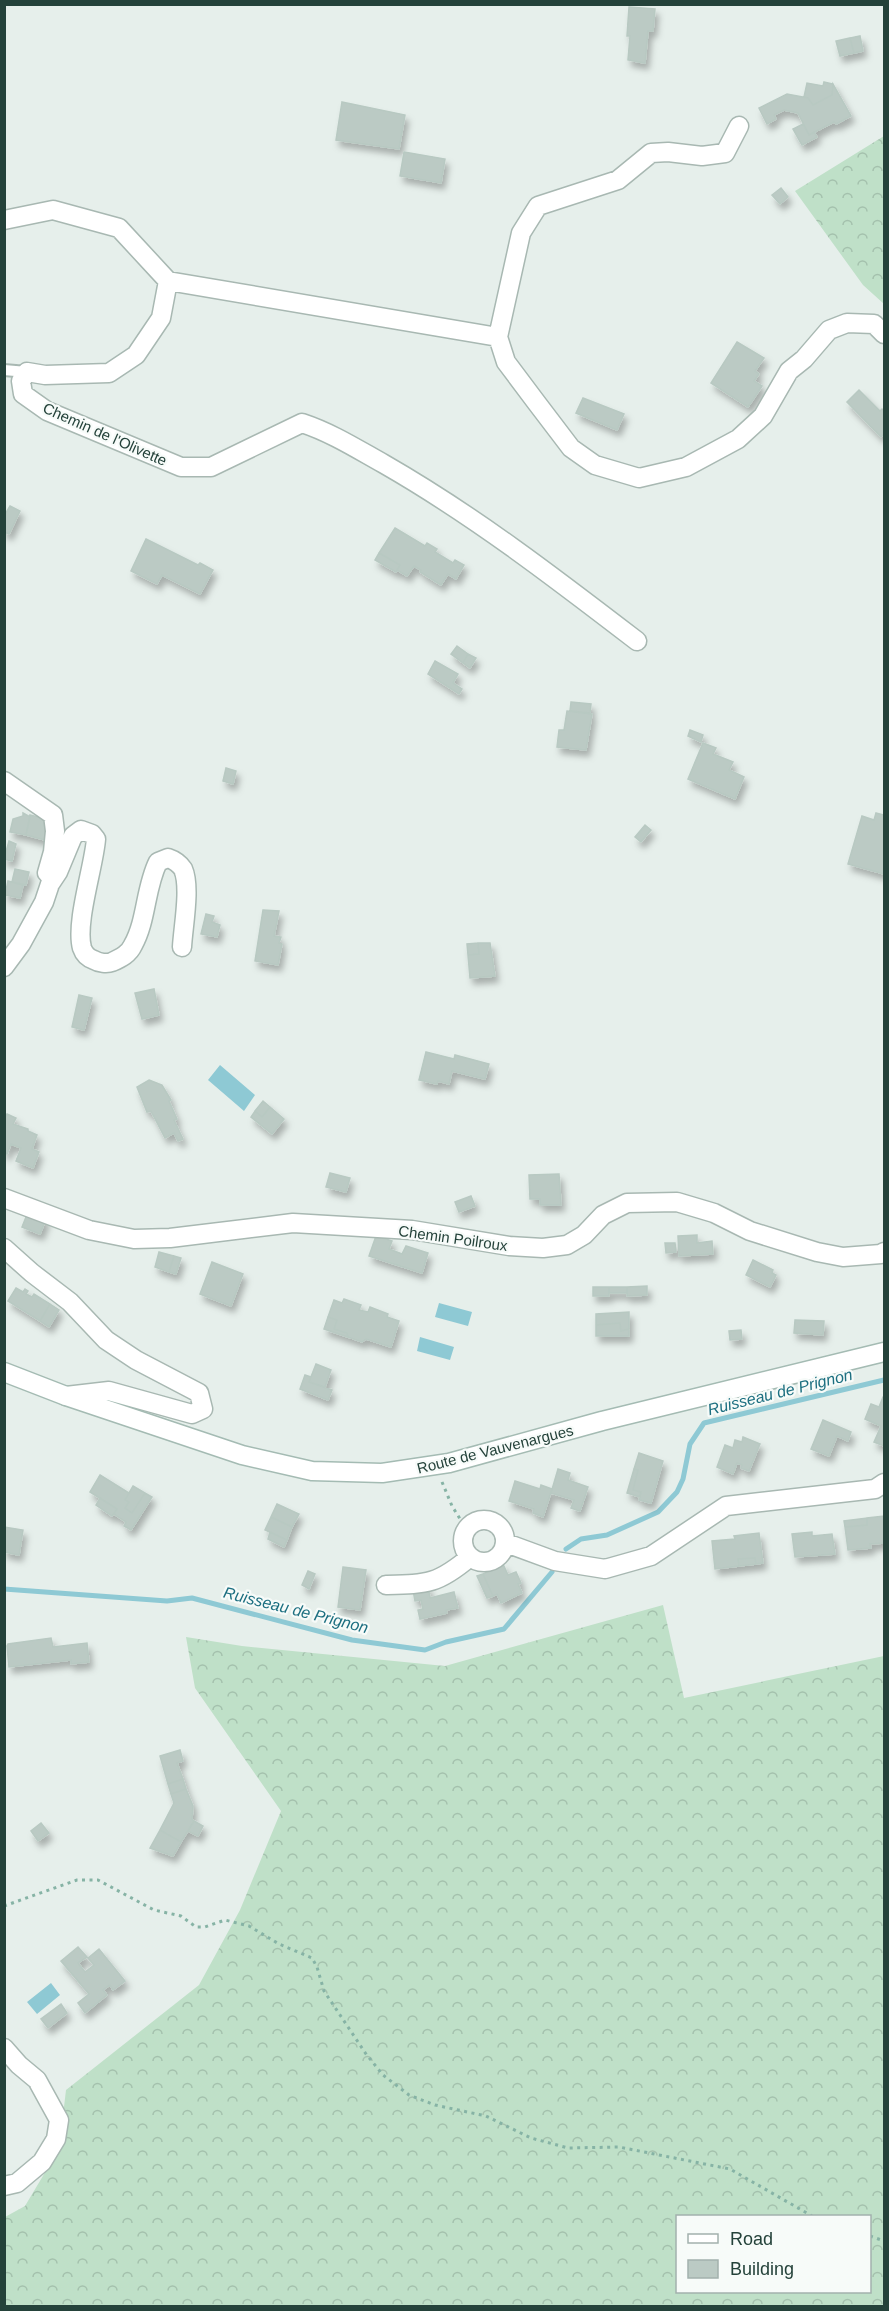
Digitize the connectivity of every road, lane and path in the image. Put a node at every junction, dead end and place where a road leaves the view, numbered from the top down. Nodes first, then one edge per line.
1 (739, 126) dead end
2 (4, 220) edge
3 (168, 280) junction
4 (885, 334) edge
5 (498, 337) junction
6 (4, 370) edge
7 (27, 372) junction
8 (637, 641) dead end
9 (4, 781) edge
10 (50, 884) junction
11 (182, 947) dead end
12 (4, 967) edge
13 (4, 1198) edge
14 (4, 1248) edge
15 (885, 1252) edge
16 (885, 1352) edge
17 (4, 1372) edge
18 (66, 1396) junction
19 (438, 1465) junction
20 (885, 1484) edge
21 (467, 1530) junction
22 (506, 1544) junction
23 (470, 1557) junction
24 (386, 1585) dead end
25 (4, 1905) edge
26 (4, 2048) edge
27 (4, 2186) edge
28 (809, 2215) edge

1 - 5 street
2 - 3 street
3 - 5 street
3 - 7 street
4 - 5 street
6 - 7 lane
7 - 8 street, Chemin de l'Olivette
9 - 10 street
10 - 11 street
10 - 12 street
13 - 15 street, Chemin Poilroux
14 - 18 street
16 - 19 street, Route de Vauvenargues
17 - 18 street, Route de Vauvenargues
18 - 19 street, Route de Vauvenargues
19 - 21 path
20 - 22 street
21 - 22 street
21 - 23 street
22 - 23 street
23 - 24 street
25 - 28 path
26 - 27 street

